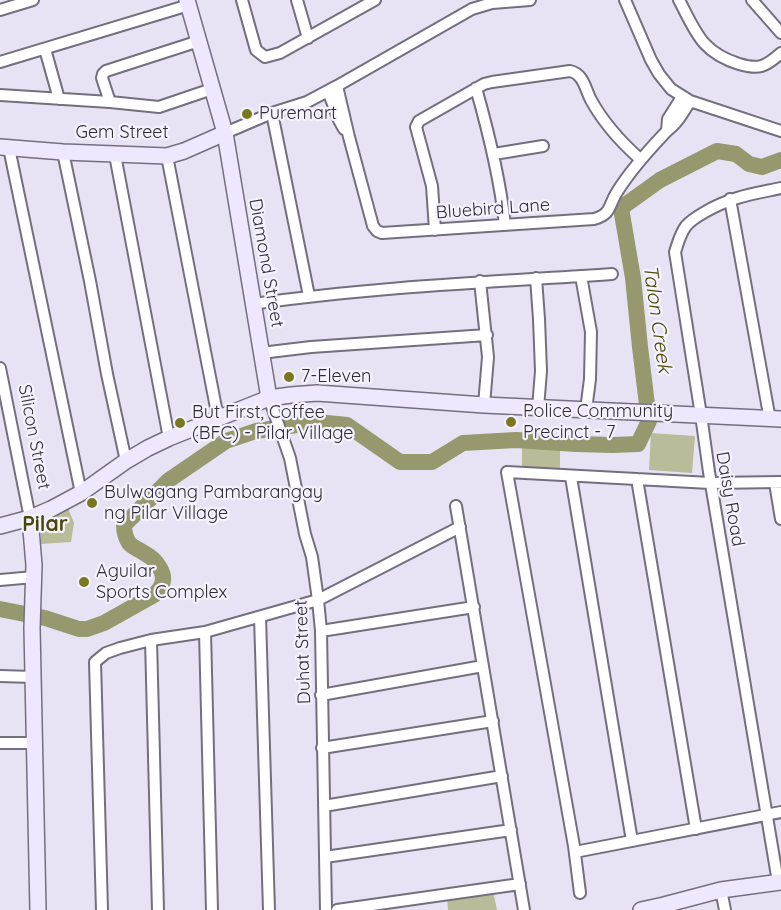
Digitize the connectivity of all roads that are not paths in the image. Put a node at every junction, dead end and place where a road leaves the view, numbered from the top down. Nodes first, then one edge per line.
1 (33, 0) edge
2 (242, 0) edge
3 (297, 0) edge
4 (375, 0) edge
5 (530, 0) edge
6 (614, 0) edge
7 (622, 0) edge
8 (679, 0) edge
9 (752, 0) edge
10 (188, 2) edge
11 (486, 2) edge
12 (0, 10) edge
13 (781, 33) edge
14 (308, 38) junction
15 (199, 42) junction
16 (45, 49) junction
17 (781, 53) edge
18 (0, 62) edge
19 (333, 88) junction
20 (476, 88) junction
21 (212, 89) junction
22 (0, 95) edge
23 (58, 99) junction
24 (686, 99) junction
25 (110, 102) junction
26 (272, 113) junction
27 (781, 131) edge
28 (225, 133) junction
29 (543, 146) dead end
30 (5, 147) edge
31 (63, 152) junction
32 (494, 154) junction
33 (115, 155) junction
34 (167, 156) junction
35 (640, 159) junction
36 (781, 188) edge
37 (730, 199) junction
38 (505, 225) junction
39 (435, 230) junction
40 (612, 274) dead end
41 (581, 276) junction
42 (536, 278) junction
43 (480, 281) junction
44 (309, 296) junction
45 (253, 304) junction
46 (487, 335) junction
47 (261, 353) junction
48 (0, 368) edge
49 (269, 398) junction
50 (484, 405) junction
51 (538, 408) junction
52 (586, 410) junction
53 (701, 415) junction
54 (218, 418) junction
55 (776, 419) edge
56 (169, 438) junction
57 (126, 461) junction
58 (571, 477) junction
59 (637, 479) junction
60 (778, 482) edge
61 (710, 483) junction
62 (81, 493) junction
63 (456, 506) dead end
64 (30, 518) junction
65 (781, 519) edge
66 (0, 526) edge
67 (460, 527) junction
68 (34, 577) junction
69 (0, 580) edge
70 (318, 600) junction
71 (474, 607) junction
72 (260, 617) junction
73 (321, 631) junction
74 (204, 632) junction
75 (151, 640) junction
76 (483, 666) junction
77 (0, 676) edge
78 (33, 677) junction
79 (321, 695) junction
80 (493, 721) junction
81 (0, 743) edge
82 (35, 743) junction
83 (322, 748) junction
84 (502, 776) junction
85 (324, 806) junction
86 (781, 812) edge
87 (767, 814) junction
88 (696, 829) junction
89 (511, 830) junction
90 (632, 841) junction
91 (575, 852) junction
92 (326, 857) junction
93 (780, 882) edge
94 (520, 884) junction
95 (721, 890) junction
96 (580, 893) dead end
97 (665, 908) edge
98 (38, 910) edge
99 (102, 910) edge
100 (158, 910) edge
101 (212, 910) edge
102 (269, 910) edge
103 (326, 910) edge
104 (338, 910) edge
105 (524, 910) edge
106 (641, 910) edge
107 (725, 910) edge

1 - 12 street
2 - 14 street
3 - 14 street
4 - 14 street
5 - 11 street
6 - 7 street
7 - 24 street
8 - 17 street
9 - 13 street
10 - 15 street, Diamond Street
10 - 16 street
11 - 19 street, Gem Street
15 - 21 street, Diamond Street
15 - 25 street
16 - 18 street
16 - 23 street
19 - 26 street, Gem Street
19 - 39 street, Bluebird Lane
20 - 32 street
20 - 35 street
20 - 39 street
21 - 25 street
21 - 28 street, Diamond Street
22 - 23 street
23 - 25 street
24 - 27 street
24 - 35 street, Bluebird Lane
26 - 28 street, Gem Street
26 - 44 street
28 - 34 street, Gem Street
28 - 45 street, Diamond Street
29 - 32 street
30 - 31 street, Gem Street
30 - 62 street
31 - 33 street, Gem Street
31 - 57 street
32 - 38 street
33 - 34 street, Gem Street
33 - 56 street
34 - 54 street
35 - 38 street, Bluebird Lane
36 - 37 street, Daisy Road
37 - 53 street, Daisy Road
37 - 55 street
38 - 39 street, Bluebird Lane
40 - 41 street
41 - 42 street
41 - 52 street
42 - 43 street
42 - 51 street
43 - 44 street
43 - 46 street
44 - 45 street
45 - 47 street, Diamond Street
46 - 47 street
46 - 50 street
47 - 49 street, Diamond Street
48 - 64 street, Silicon Street
49 - 50 street
49 - 54 street
49 - 70 street, Duhat Street
50 - 51 street
51 - 52 street
52 - 53 street
53 - 55 street
53 - 61 street, Daisy Road
54 - 56 street
56 - 57 street
57 - 62 street
58 - 59 street
58 - 90 street
58 - 91 street
59 - 61 street
59 - 88 street
60 - 61 street
60 - 65 street
61 - 87 street, Daisy Road
62 - 64 street
63 - 67 street
64 - 66 street
64 - 68 street, Silicon Street
67 - 70 street
67 - 71 street
68 - 69 street
68 - 78 street, Silicon Street
70 - 72 street
70 - 73 street, Duhat Street
71 - 73 street
71 - 76 street
72 - 74 street
72 - 102 street
73 - 79 street, Duhat Street
74 - 75 street
74 - 101 street
75 - 99 street
75 - 100 street
76 - 79 street
76 - 80 street
77 - 78 street
78 - 82 street, Silicon Street
79 - 83 street, Duhat Street
80 - 83 street
80 - 84 street
81 - 82 street
82 - 98 street, Silicon Street
83 - 85 street, Duhat Street
84 - 85 street
84 - 89 street
85 - 92 street, Duhat Street
86 - 87 street
87 - 88 street
87 - 93 street, Daisy Road
88 - 90 street
89 - 92 street
89 - 94 street
90 - 91 street
91 - 96 street
92 - 103 street, Duhat Street
93 - 95 street
94 - 104 street
94 - 105 street
95 - 97 street
95 - 107 street
97 - 106 street

